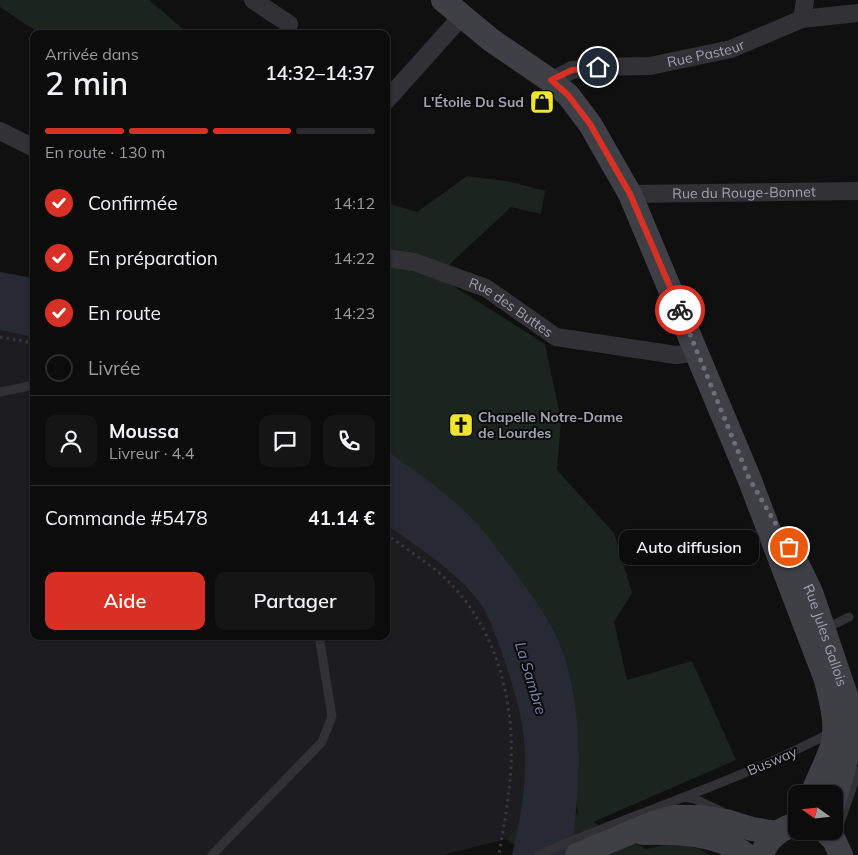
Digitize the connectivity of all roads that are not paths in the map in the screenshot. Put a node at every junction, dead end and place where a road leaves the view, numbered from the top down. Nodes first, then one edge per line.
1 (253, 0) edge
2 (805, 0) edge
3 (456, 7) edge
4 (858, 13) edge
5 (802, 18) junction
6 (289, 24) dead end
7 (551, 80) junction
8 (390, 96) edge
9 (0, 131) edge
10 (30, 146) edge
11 (858, 191) edge
12 (630, 194) junction
13 (390, 259) edge
14 (697, 352) junction
15 (30, 386) edge
16 (0, 392) edge
17 (749, 478) junction
18 (774, 542) junction
19 (849, 617) dead end
20 (825, 629) junction
21 (321, 640) edge
22 (850, 740) edge
23 (818, 785) edge
24 (839, 785) edge
25 (842, 785) edge
26 (684, 797) junction
27 (752, 829) junction
28 (786, 829) edge
29 (613, 834) junction
30 (212, 855) edge
31 (538, 855) edge
32 (577, 855) edge
33 (746, 855) edge
34 (762, 855) edge

1 - 6 street
2 - 5 street
3 - 7 street, Rue Jules Gallois
3 - 8 street
4 - 5 street, Rue Pasteur
5 - 7 street, Rue Pasteur
7 - 12 street, Rue Jules Gallois
9 - 10 street
11 - 12 street, Rue du Rouge-Bonnet
12 - 14 street, Rue Jules Gallois
13 - 14 street, Rue des Buttes
14 - 17 street, Rue Jules Gallois
15 - 16 lane
17 - 18 street, Rue Jules Gallois
17 - 20 street, Rue Jules Gallois
18 - 20 street
18 - 22 street, Rue Jules Gallois
19 - 20 lane
20 - 22 street, Rue Jules Gallois
21 - 30 lane
22 - 23 street, Rue Jules Gallois
22 - 24 street, Rue Jules Gallois
22 - 25 lane
22 - 26 lane, Busway
26 - 27 lane
26 - 29 lane, Busway
27 - 28 street
27 - 29 street
28 - 34 street
29 - 31 lane, Busway
29 - 32 street
29 - 33 street

